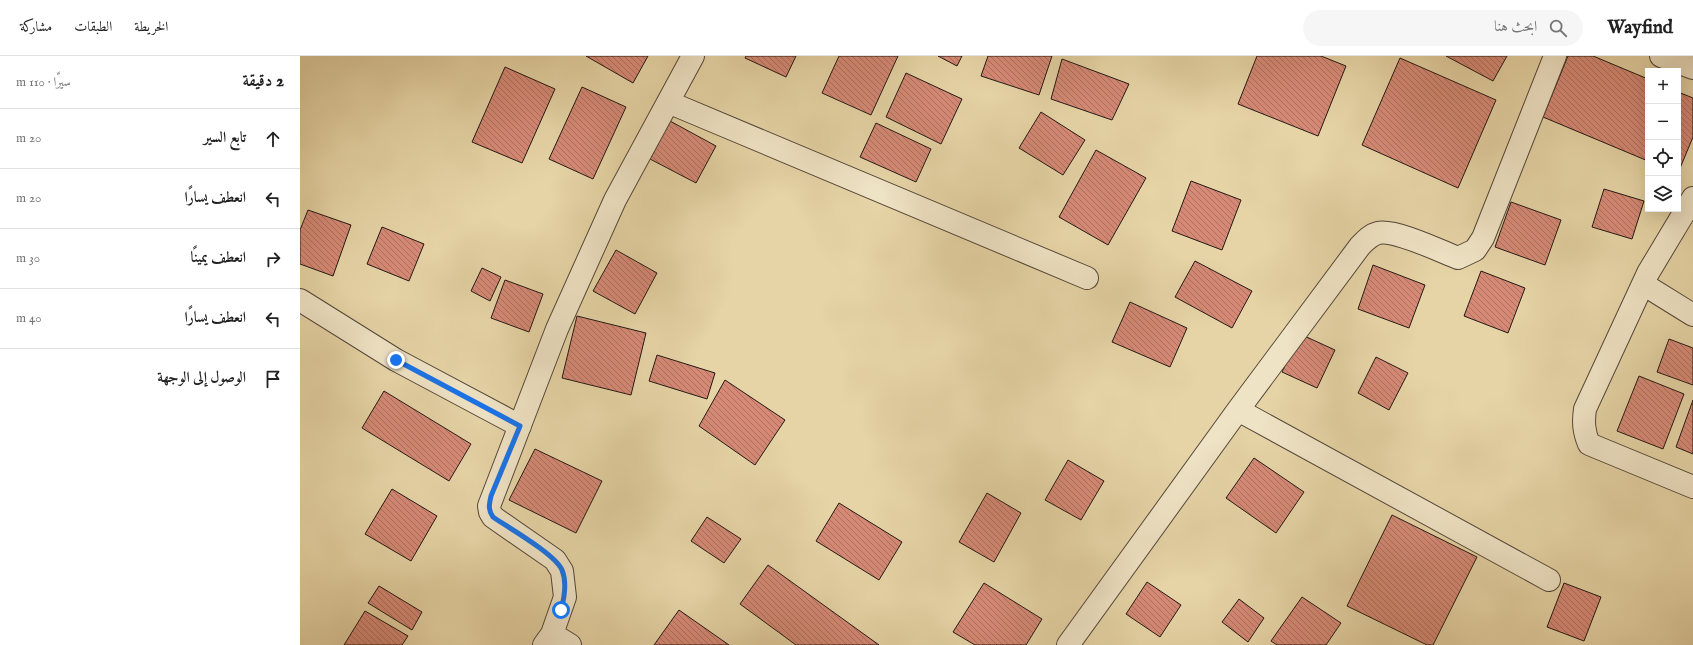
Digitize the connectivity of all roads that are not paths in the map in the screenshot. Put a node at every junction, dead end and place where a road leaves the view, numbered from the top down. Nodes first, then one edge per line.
1 (693, 56) edge
2 (1555, 56) edge
3 (1661, 56) edge
4 (1693, 68) edge
5 (668, 102) junction
6 (1693, 198) edge
7 (1087, 278) dead end
8 (1643, 284) junction
9 (300, 300) edge
10 (1693, 315) edge
11 (1238, 410) junction
12 (520, 426) junction
13 (1693, 487) edge
14 (1549, 580) dead end
15 (548, 639) edge
16 (570, 645) edge
17 (1068, 645) edge

1 - 5 street
2 - 11 street
3 - 4 street
5 - 7 street
5 - 12 street
6 - 8 street
8 - 10 street
8 - 13 street
9 - 12 street
11 - 14 street
11 - 17 street
12 - 15 street
15 - 16 street

